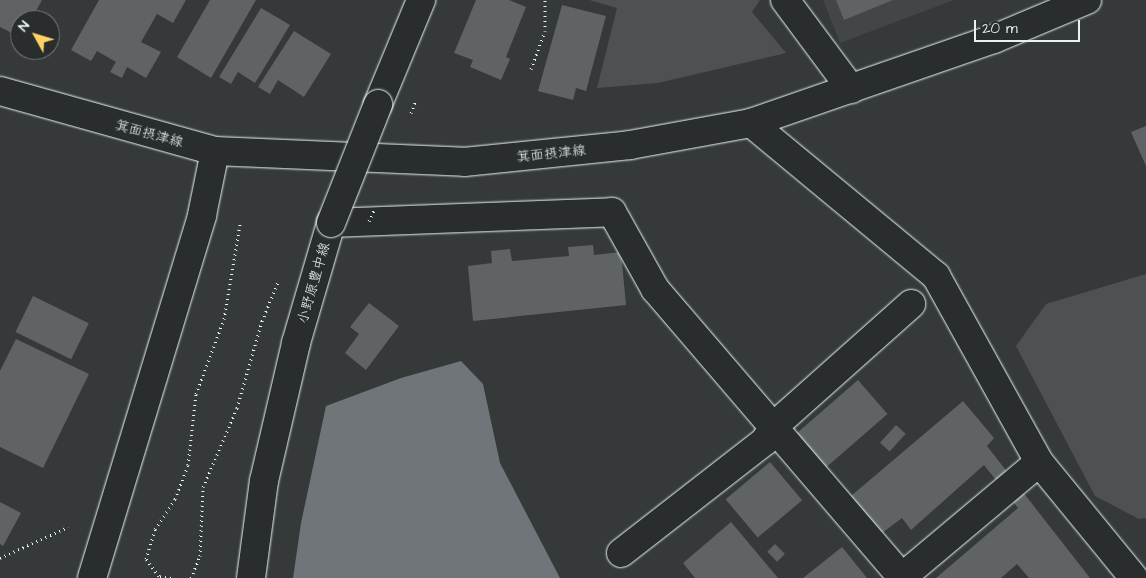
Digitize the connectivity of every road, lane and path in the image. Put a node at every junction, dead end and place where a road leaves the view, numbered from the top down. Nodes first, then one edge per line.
1 (421, 0) edge
2 (545, 0) edge
3 (785, 0) edge
4 (1087, 0) edge
5 (532, 69) dead end
6 (851, 90) junction
7 (0, 91) edge
8 (751, 123) junction
9 (215, 151) junction
10 (332, 223) junction
11 (240, 224) dead end
12 (280, 276) dead end
13 (911, 304) dead end
14 (773, 427) junction
15 (1039, 462) junction
16 (68, 527) dead end
17 (621, 553) dead end
18 (0, 558) edge
19 (92, 578) edge
20 (171, 578) edge
21 (191, 578) edge
22 (251, 578) edge
23 (902, 578) edge
24 (1134, 578) edge

1 - 10 street, 小野原豊中線, bridge
2 - 5 path
3 - 6 street
4 - 6 street, 箕面摂津線
6 - 8 street, 箕面摂津線
7 - 9 street, 箕面摂津線
8 - 9 street, 箕面摂津線
8 - 15 street
9 - 19 street
10 - 14 street
10 - 22 street, 小野原豊中線
11 - 20 path
12 - 21 path
13 - 14 street
14 - 17 street
14 - 23 street
15 - 23 street
15 - 24 street
16 - 18 path

